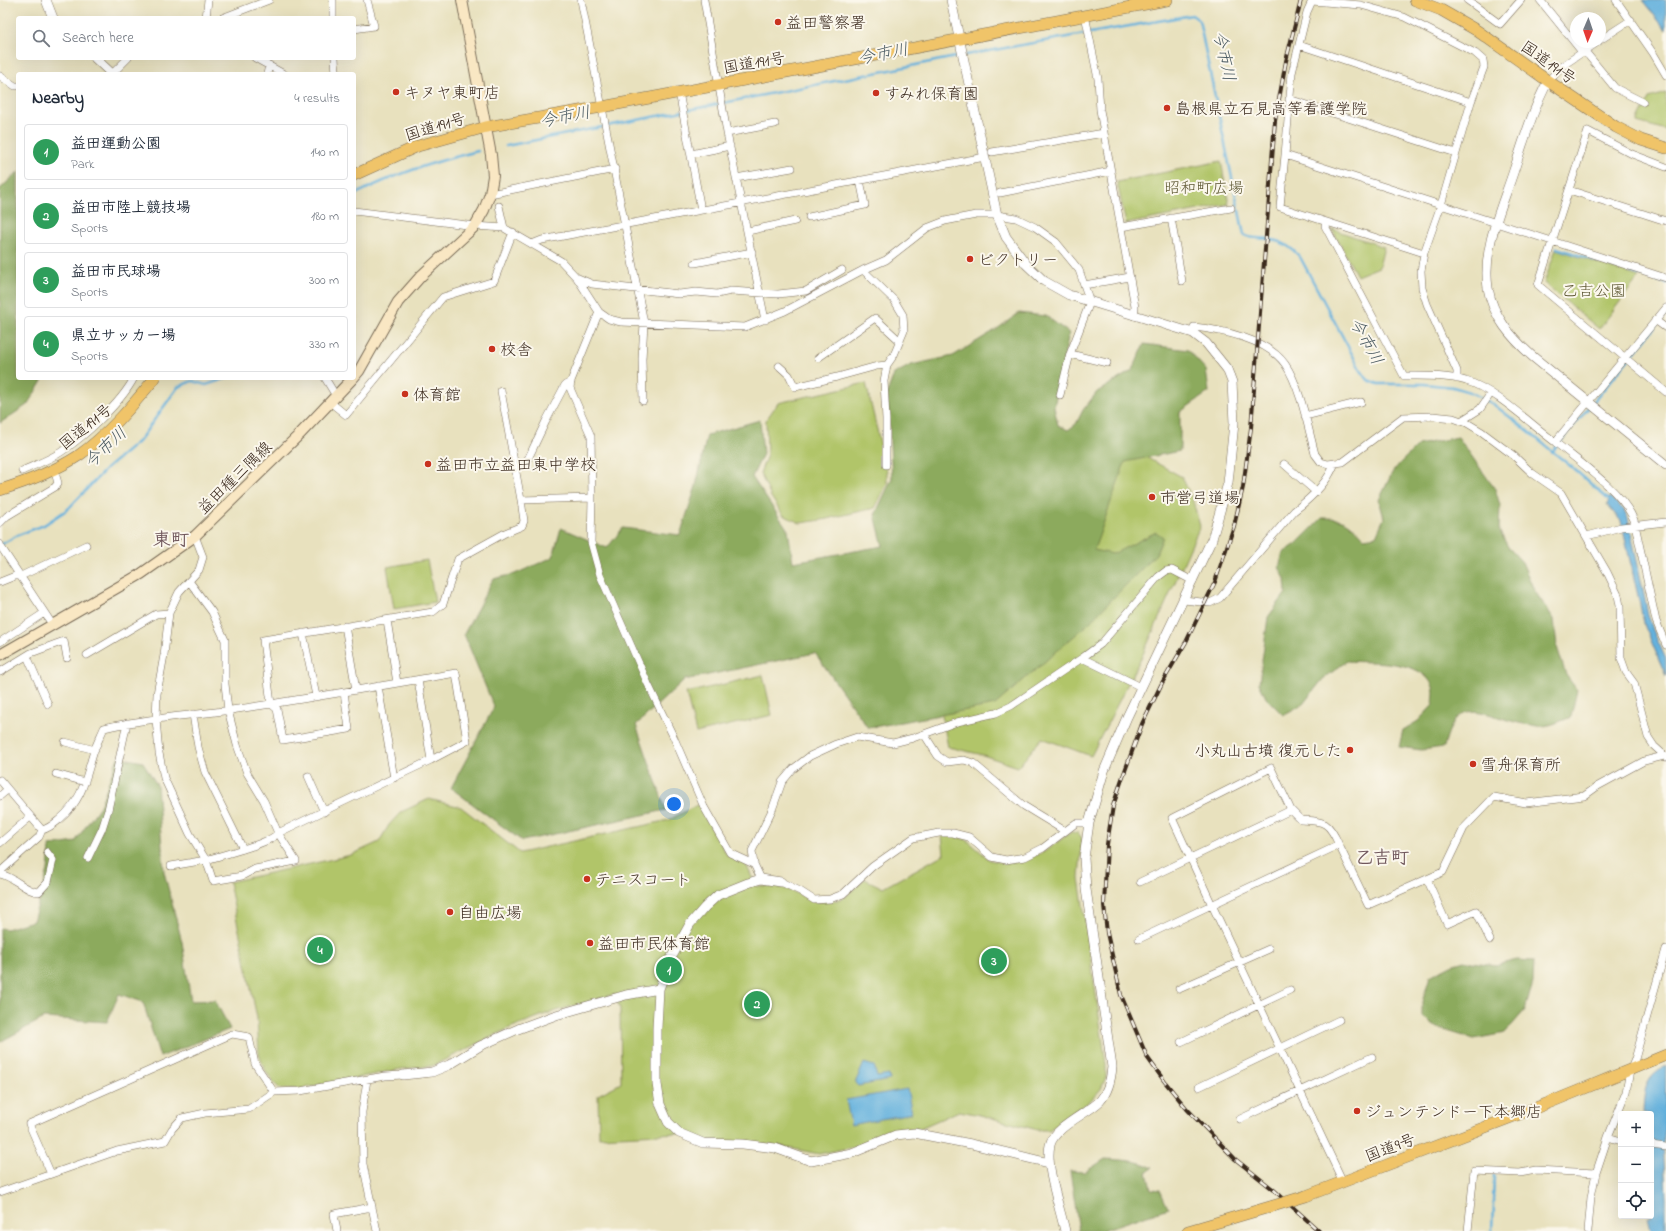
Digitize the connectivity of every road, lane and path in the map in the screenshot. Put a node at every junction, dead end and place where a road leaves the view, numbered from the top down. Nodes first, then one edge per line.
1 (46, 0) edge
2 (208, 0) edge
3 (269, 0) edge
4 (333, 0) edge
5 (367, 0) edge
6 (462, 0) edge
7 (581, 0) edge
8 (704, 0) edge
9 (951, 0) edge
10 (1167, 0) edge
11 (1415, 0) edge
12 (1467, 0) edge
13 (1522, 0) edge
14 (1540, 0) edge
15 (1616, 0) edge
16 (1142, 2) edge
17 (1086, 15) junction
18 (53, 16) edge
19 (206, 16) edge
20 (227, 16) edge
21 (333, 16) edge
22 (1631, 20) junction
23 (356, 29) edge
24 (1606, 36) edge
25 (960, 40) junction
26 (1299, 45) junction
27 (1588, 48) edge
28 (1582, 52) junction
29 (97, 60) edge
30 (126, 60) edge
31 (259, 60) edge
32 (335, 60) edge
33 (269, 65) junction
34 (110, 72) edge
35 (114, 72) edge
36 (267, 72) edge
37 (281, 72) edge
38 (336, 72) edge
39 (1666, 75) edge
40 (0, 76) edge
41 (1548, 81) junction
42 (720, 84) junction
43 (16, 86) edge
44 (679, 92) junction
45 (1289, 99) junction
46 (1471, 102) junction
47 (1644, 102) dead end
48 (602, 107) junction
49 (775, 124) dead end
50 (486, 127) junction
51 (1104, 133) junction
52 (727, 134) junction
53 (730, 146) junction
54 (1666, 148) edge
55 (1456, 152) junction
56 (691, 154) junction
57 (989, 154) junction
58 (1284, 155) junction
59 (792, 168) dead end
60 (1666, 168) edge
61 (615, 169) junction
62 (1111, 171) junction
63 (356, 174) edge
64 (736, 178) junction
65 (860, 180) junction
66 (1569, 190) junction
67 (1000, 193) dead end
68 (490, 194) junction
69 (742, 203) junction
70 (1440, 205) junction
71 (499, 206) dead end
72 (1231, 208) dead end
73 (701, 210) junction
74 (356, 211) edge
75 (997, 215) junction
76 (809, 217) dead end
77 (1171, 218) junction
78 (795, 221) dead end
79 (1666, 221) edge
80 (1326, 222) junction
81 (1496, 223) junction
82 (624, 225) junction
83 (475, 226) junction
84 (1121, 227) junction
85 (504, 228) junction
86 (748, 231) junction
87 (513, 232) junction
88 (1552, 240) junction
89 (532, 244) junction
90 (752, 252) junction
91 (1424, 253) junction
92 (695, 263) dead end
93 (842, 270) dead end
94 (863, 270) junction
95 (577, 278) junction
96 (1130, 278) junction
97 (1666, 278) edge
98 (1182, 281) dead end
99 (1084, 285) junction
100 (638, 288) junction
101 (760, 292) junction
102 (1090, 302) junction
103 (1666, 308) edge
104 (599, 312) junction
105 (1134, 316) junction
106 (765, 320) junction
107 (1655, 320) junction
108 (644, 323) junction
109 (1666, 328) edge
110 (1193, 332) junction
111 (900, 341) junction
112 (1070, 354) junction
113 (1624, 357) junction
114 (818, 358) dead end
115 (1107, 363) dead end
116 (887, 365) junction
117 (779, 366) dead end
118 (356, 374) edge
119 (1457, 379) junction
120 (132, 380) edge
121 (153, 380) edge
122 (325, 380) edge
123 (350, 380) edge
124 (571, 382) junction
125 (501, 391) dead end
126 (1666, 392) edge
127 (1490, 394) junction
128 (1060, 395) dead end
129 (333, 399) junction
130 (643, 400) dead end
131 (1361, 402) dead end
132 (1588, 402) junction
133 (1305, 416) junction
134 (1461, 421) junction
135 (1555, 442) junction
136 (526, 463) dead end
137 (1284, 464) dead end
138 (1335, 464) junction
139 (886, 465) dead end
140 (1666, 465) edge
141 (54, 469) junction
142 (22, 471) dead end
143 (0, 490) edge
144 (1315, 491) junction
145 (592, 498) junction
146 (521, 500) junction
147 (1666, 522) edge
148 (0, 523) edge
149 (1633, 526) junction
150 (195, 536) junction
151 (1587, 536) junction
152 (86, 545) dead end
153 (0, 546) edge
154 (21, 576) junction
155 (1193, 581) junction
156 (0, 582) edge
157 (189, 582) junction
158 (1184, 600) junction
159 (44, 613) junction
160 (169, 613) junction
161 (387, 620) junction
162 (52, 624) junction
163 (345, 626) junction
164 (303, 633) junction
165 (0, 642) edge
166 (1666, 645) edge
167 (0, 655) edge
168 (87, 655) dead end
169 (27, 656) junction
170 (67, 658) dead end
171 (1082, 658) junction
172 (0, 672) edge
173 (418, 680) junction
174 (397, 683) junction
175 (378, 686) junction
176 (1142, 687) junction
177 (356, 690) junction
178 (344, 692) junction
179 (316, 696) junction
180 (48, 704) dead end
181 (271, 704) junction
182 (228, 710) junction
183 (194, 714) junction
184 (156, 719) junction
185 (126, 723) junction
186 (924, 734) junction
187 (65, 742) dead end
188 (94, 750) junction
189 (1665, 756) edge
190 (431, 760) junction
191 (56, 774) dead end
192 (308, 776) dead end
193 (394, 778) junction
194 (0, 780) edge
195 (85, 782) junction
196 (7, 790) junction
197 (0, 796) edge
198 (1291, 810) junction
199 (324, 812) junction
200 (30, 817) junction
201 (1089, 823) junction
202 (42, 830) junction
203 (1065, 831) junction
204 (278, 833) junction
205 (0, 843) edge
206 (1339, 845) junction
207 (243, 848) junction
208 (47, 852) dead end
209 (88, 858) dead end
210 (1190, 858) junction
211 (206, 860) junction
212 (754, 864) junction
213 (171, 866) dead end
214 (1, 872) edge
215 (1428, 878) junction
216 (761, 879) junction
217 (781, 882) joint
218 (1140, 882) dead end
219 (1212, 906) junction
220 (1140, 939) dead end
221 (1490, 940) dead end
222 (1269, 949) dead end
223 (1666, 949) edge
224 (1239, 962) junction
225 (659, 989) junction
226 (1179, 989) dead end
227 (1290, 990) dead end
228 (1259, 1004) junction
229 (1339, 1020) dead end
230 (1180, 1042) dead end
231 (1280, 1047) junction
232 (1666, 1055) edge
233 (1372, 1057) dead end
234 (1630, 1071) junction
235 (403, 1075) joint
236 (367, 1080) junction
237 (1199, 1087) dead end
238 (1300, 1090) junction
239 (274, 1092) junction
240 (1240, 1119) dead end
241 (1608, 1137) junction
242 (1618, 1140) edge
243 (1654, 1145) edge
244 (1666, 1147) edge
245 (1049, 1163) junction
246 (1596, 1173) junction
247 (51, 1174) junction
248 (1343, 1182) junction
249 (0, 1192) edge
250 (372, 1207) junction
251 (337, 1231) edge
252 (377, 1231) edge
253 (1065, 1231) edge
254 (1188, 1231) edge
255 (1468, 1231) edge
256 (1588, 1231) edge

1 - 18 street
2 - 19 street
3 - 20 street
4 - 21 street
5 - 23 street
6 - 50 main road, 益田種三隅線
7 - 48 street
8 - 42 street
9 - 25 street
10 - 16 highway, 国道191号
11 - 41 highway, 国道191号
12 - 13 street
14 - 28 street
15 - 22 street
16 - 17 highway, 国道191号
17 - 25 highway, 国道191号
17 - 51 street
22 - 24 street
22 - 39 street
25 - 42 highway, 国道191号
25 - 57 street
26 - 45 street
26 - 46 street
26 - 46 street
27 - 28 street
28 - 41 street
28 - 47 street
29 - 34 street
30 - 35 street
31 - 33 street
32 - 38 street
33 - 36 street
33 - 37 street
40 - 43 street
41 - 54 highway, 国道191号
41 - 81 street
42 - 44 highway, 国道191号
42 - 52 street
44 - 48 highway, 国道191号
44 - 56 street
45 - 55 street
45 - 58 street
46 - 55 street
48 - 50 highway, 国道191号
48 - 61 street
49 - 52 street
50 - 63 highway, 国道191号
50 - 68 main road, 益田種三隅線
51 - 57 street
51 - 62 street
52 - 53 street
53 - 56 street
53 - 64 street
55 - 70 street
56 - 73 street
57 - 65 street
57 - 75 street
58 - 70 street
58 - 80 street
59 - 64 street
60 - 66 street
61 - 68 street
61 - 82 street
62 - 67 street
62 - 84 street
64 - 69 street
65 - 69 street
65 - 76 street
66 - 79 street
66 - 88 street
68 - 83 main road, 益田種三隅線
69 - 73 street
69 - 86 street
70 - 81 street
70 - 91 street
71 - 85 street
72 - 77 street
73 - 82 street
74 - 83 street
75 - 94 street
75 - 99 street
75 - 102 street
77 - 84 street
77 - 98 street
78 - 86 street
80 - 91 street
80 - 119 street
81 - 88 street
81 - 132 street
82 - 89 street
82 - 100 street
83 - 85 street
83 - 118 main road, 益田種三隅線
84 - 96 street
85 - 87 street
86 - 90 street
87 - 89 street
87 - 129 street
88 - 97 street
88 - 113 street
89 - 95 street
90 - 92 street
90 - 101 street
91 - 119 street
93 - 101 street
94 - 106 street
94 - 111 street
95 - 100 street
95 - 104 street
96 - 99 street
96 - 105 street
99 - 102 street
100 - 101 street
100 - 108 street
101 - 106 street
102 - 105 street
102 - 112 street
103 - 107 street
104 - 108 street
104 - 124 street
105 - 110 street
106 - 108 street
107 - 109 street
107 - 113 street
108 - 130 street
110 - 133 street
110 - 155 street
111 - 114 street
111 - 116 street
112 - 115 street
112 - 128 street
113 - 126 street
113 - 132 street
116 - 117 street
116 - 139 street
119 - 127 street
120 - 142 street
121 - 141 highway, 国道191号
122 - 129 street
123 - 129 main road, 益田種三隅線
124 - 136 street
124 - 145 street
125 - 146 street
127 - 134 street
127 - 135 street
129 - 150 main road, 益田種三隅線
131 - 133 street
132 - 135 street
132 - 140 street
133 - 138 street
134 - 138 street
134 - 151 street
135 - 149 street
137 - 144 street
138 - 144 street
141 - 143 highway, 国道191号
141 - 148 street
144 - 158 street
145 - 146 street
145 - 212 street
146 - 161 street
147 - 149 street
149 - 151 street
149 - 166 street
150 - 157 street
150 - 162 main road, 益田種三隅線
151 - 189 street
152 - 154 street
153 - 154 street
154 - 156 street
154 - 159 street
155 - 158 street
155 - 171 street
157 - 160 street
157 - 182 street
158 - 176 street
159 - 162 street
159 - 165 street
160 - 168 street
160 - 184 street
161 - 163 street
161 - 174 street
162 - 167 main road, 益田種三隅線
163 - 164 street
163 - 177 street
164 - 179 street
164 - 181 street
169 - 170 street
169 - 172 street
169 - 180 street
171 - 176 street
171 - 186 street
173 - 174 street
173 - 190 street
173 - 190 street
174 - 175 street
175 - 177 street
175 - 193 street
176 - 201 street
177 - 178 street
178 - 179 street
178 - 181 street
179 - 181 street
181 - 182 street
182 - 183 street
182 - 204 street
183 - 184 street
183 - 207 street
184 - 185 street
184 - 211 street
185 - 188 street
185 - 209 street
186 - 203 street
186 - 212 street
187 - 188 street
188 - 195 street
189 - 215 street
190 - 193 street
191 - 195 street
192 - 199 street
193 - 199 street
194 - 196 street
195 - 202 street
196 - 197 street
196 - 200 street
198 - 206 street
198 - 210 street
198 - 210 street
199 - 204 street
200 - 202 street
200 - 205 street
201 - 203 street
201 - 245 street
202 - 214 street
203 - 217 street
204 - 207 street
204 - 211 street
206 - 215 street
206 - 219 street
207 - 211 street
208 - 214 street
210 - 218 street
210 - 219 street
211 - 213 street
212 - 216 street
215 - 221 street
216 - 217 street
216 - 225 street
219 - 220 street
219 - 224 street
222 - 224 street
223 - 234 street
224 - 226 street
224 - 228 street
225 - 235 street
225 - 245 street
227 - 228 street
228 - 230 street
228 - 231 street
229 - 231 street
231 - 237 street
231 - 238 street
232 - 234 highway, 国道9号
233 - 238 street
234 - 241 street
234 - 248 highway, 国道9号
235 - 236 street
236 - 239 street
236 - 250 street
238 - 240 street
238 - 248 street
239 - 247 street
239 - 247 street
241 - 242 street
241 - 246 street
243 - 244 street
245 - 253 street
246 - 255 street
246 - 256 street
247 - 249 street
248 - 254 highway, 国道9号, bridge
250 - 251 street
250 - 252 street

